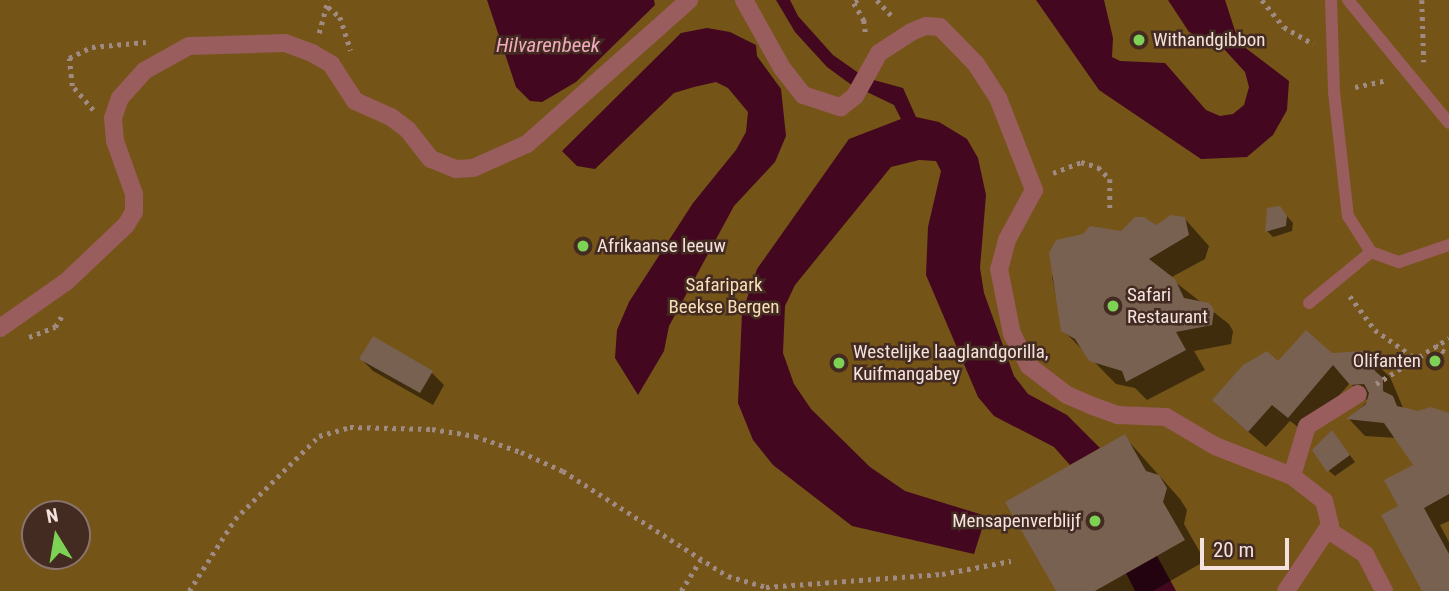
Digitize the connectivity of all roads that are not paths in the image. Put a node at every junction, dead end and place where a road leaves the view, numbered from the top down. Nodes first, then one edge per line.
1 (689, 0) edge
2 (744, 0) edge
3 (1331, 0) edge
4 (1348, 0) edge
5 (1449, 122) edge
6 (1449, 245) edge
7 (1371, 252) junction
8 (1309, 303) dead end
9 (0, 328) edge
10 (1358, 394) dead end
11 (1292, 475) junction
12 (1328, 530) junction
13 (1286, 591) edge
14 (1384, 591) edge

1 - 9 street
2 - 11 street
3 - 7 lane
4 - 5 lane
6 - 7 lane
7 - 8 lane
10 - 11 street
11 - 12 street
12 - 13 street
12 - 14 street

